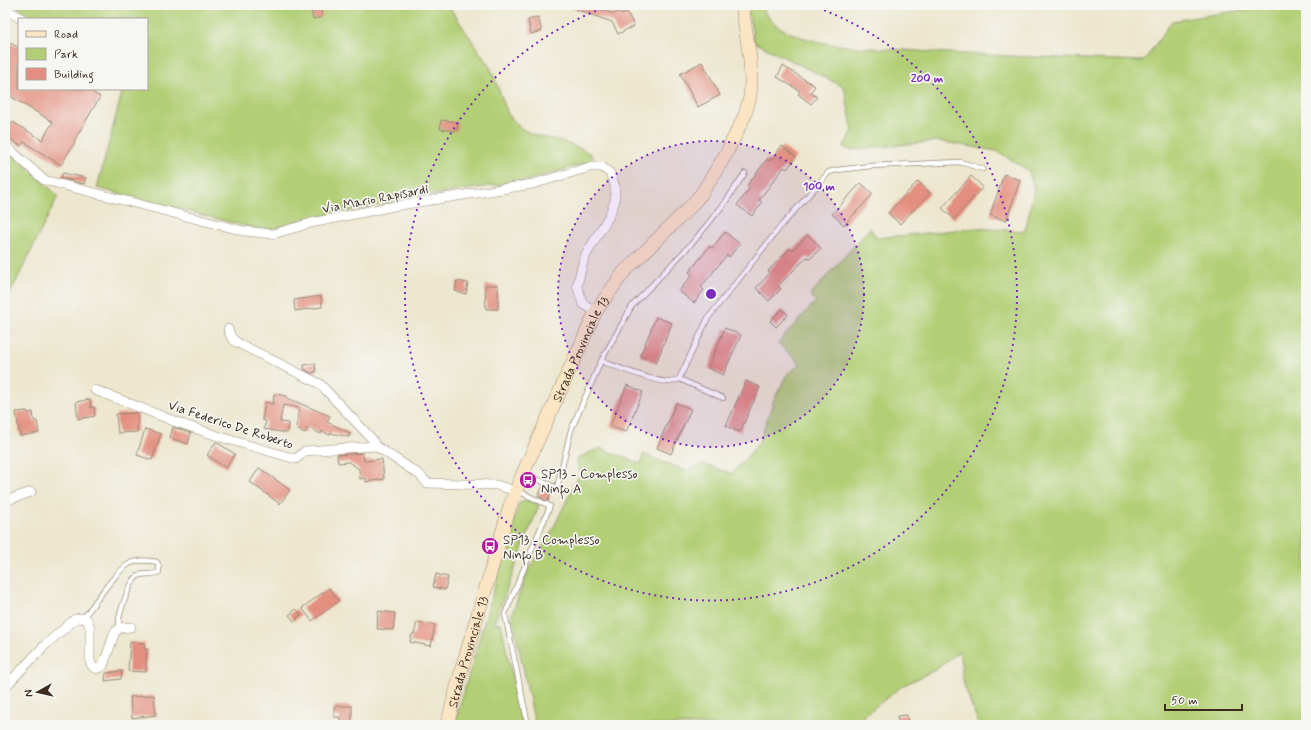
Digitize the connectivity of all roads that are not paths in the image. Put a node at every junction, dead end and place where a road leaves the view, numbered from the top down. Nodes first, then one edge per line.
1 (742, 5) edge
2 (5, 9) edge
3 (20, 18) edge
4 (5, 145) edge
5 (983, 169) dead end
6 (745, 173) dead end
7 (596, 311) junction
8 (228, 329) dead end
9 (601, 361) junction
10 (679, 379) junction
11 (95, 390) dead end
12 (723, 398) dead end
13 (376, 446) junction
14 (523, 473) junction
15 (516, 490) junction
16 (31, 492) dead end
17 (5, 501) edge
18 (84, 617) junction
19 (131, 627) dead end
20 (120, 628) junction
21 (5, 687) edge
22 (446, 725) edge
23 (528, 725) edge

1 - 7 main road, Strada Provinciale 13
2 - 3 street
4 - 7 street, Via Mario Rapisardi
5 - 10 lane
6 - 9 lane
7 - 14 main road, Strada Provinciale 13
8 - 13 street
9 - 10 lane
9 - 14 lane
10 - 12 lane
11 - 13 street, Via Federico De Roberto
13 - 15 street
14 - 15 main road, Strada Provinciale 13
15 - 22 main road, Strada Provinciale 13
15 - 23 lane
16 - 17 street
18 - 20 street
18 - 20 lane
18 - 21 street
19 - 20 street

